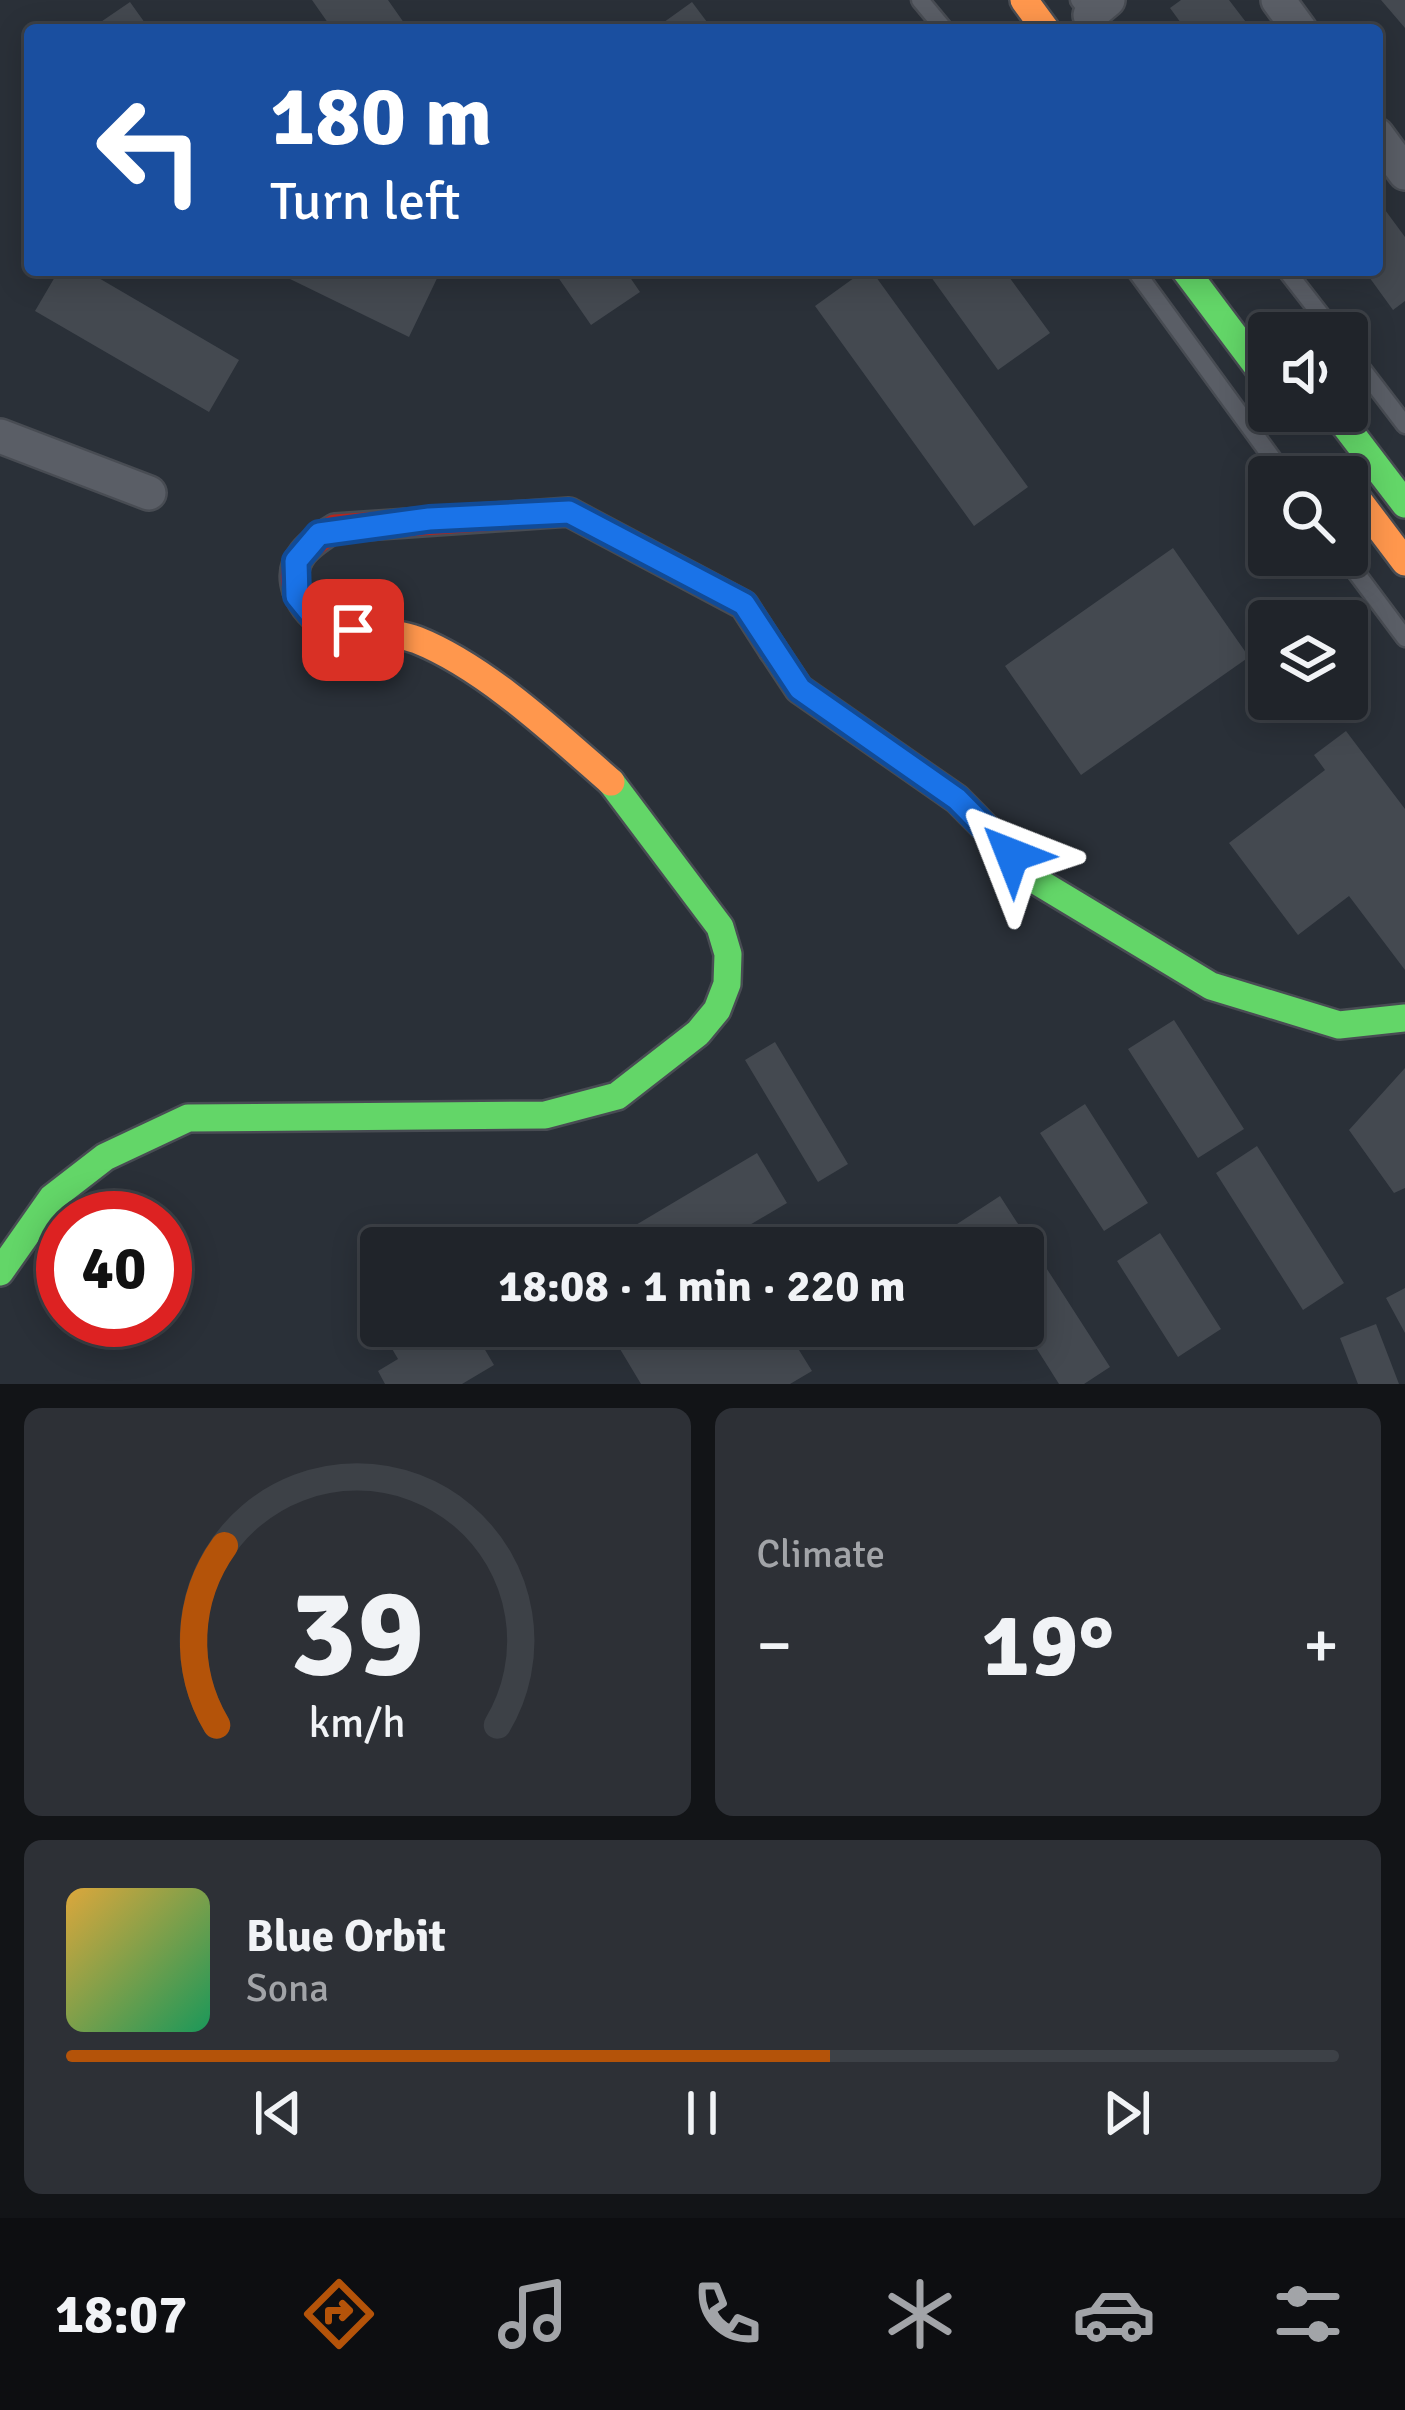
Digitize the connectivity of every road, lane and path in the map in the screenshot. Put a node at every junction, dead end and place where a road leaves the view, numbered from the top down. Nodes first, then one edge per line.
1 (920, 0) edge
2 (940, 24) edge
3 (1383, 143) edge
4 (1405, 173) edge
5 (1139, 276) edge
6 (1190, 276) edge
7 (1291, 276) edge
8 (1319, 312) edge
9 (1248, 354) edge
10 (1368, 377) edge
11 (1405, 425) edge
12 (1350, 432) edge
13 (0, 436) edge
14 (1271, 456) edge
15 (149, 493) dead end
16 (1405, 504) edge
17 (1368, 513) edge
18 (1405, 562) edge
19 (1359, 576) edge
20 (1405, 638) edge
21 (1405, 1018) edge
22 (0, 1271) edge

1 - 2 lane
3 - 4 street
5 - 14 lane
6 - 9 street
7 - 8 lane
10 - 11 lane
12 - 16 street
13 - 15 street
17 - 18 street
19 - 20 lane
21 - 22 street

